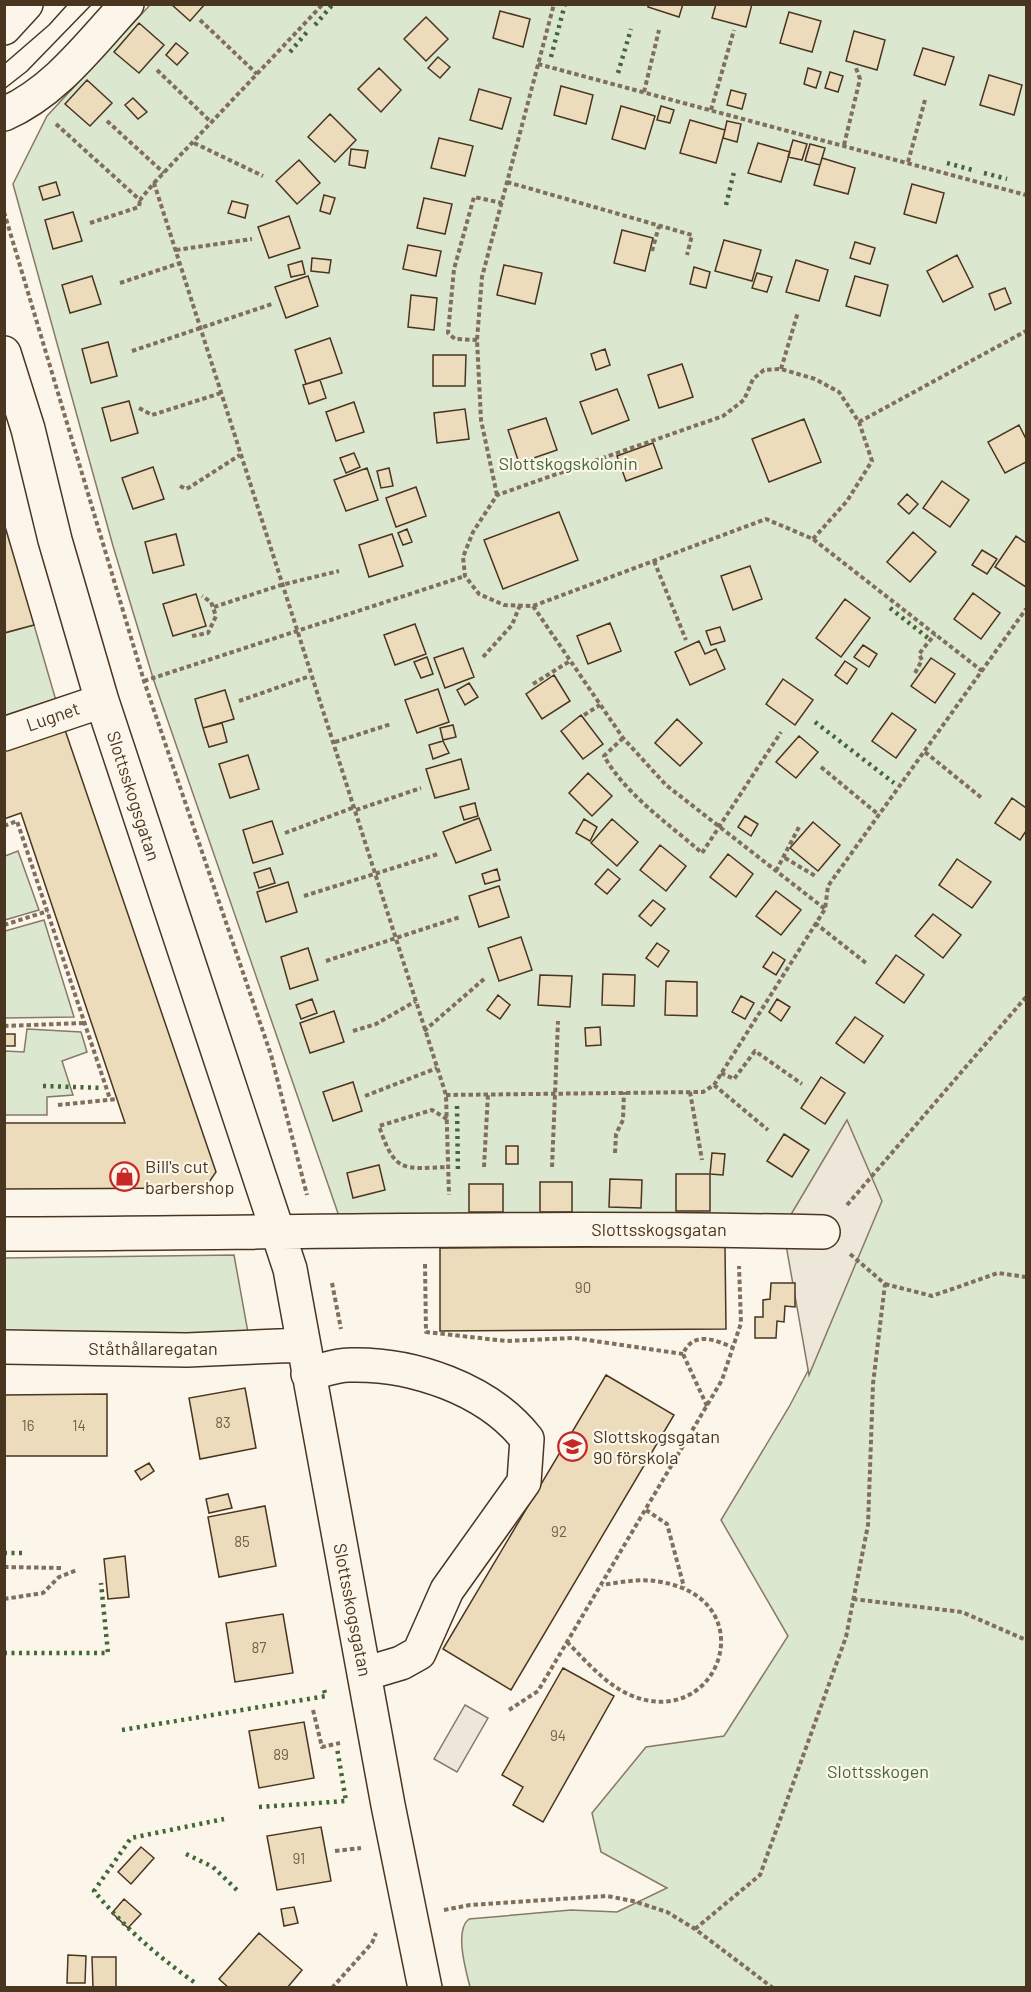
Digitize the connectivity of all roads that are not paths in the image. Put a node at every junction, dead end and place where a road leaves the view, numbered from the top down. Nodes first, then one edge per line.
1 (26, 4) edge
2 (127, 4) edge
3 (4, 28) edge
4 (4, 114) edge
5 (4, 353) edge
6 (102, 701) junction
7 (4, 734) edge
8 (823, 1232) road end
9 (279, 1233) junction
10 (4, 1234) edge
11 (4, 1347) edge
12 (305, 1360) junction
13 (363, 1674) junction
14 (419, 1986) edge

1 - 3 street
2 - 4 street
5 - 6 street, Slottsskogsgatan
6 - 7 street, Lugnet
6 - 9 street, Slottsskogsgatan
8 - 9 street, Slottsskogsgatan
9 - 10 street
9 - 12 street, Slottsskogsgatan
11 - 12 street, Ståthållaregatan
12 - 13 street, Slottsskogsgatan
12 - 13 street, Ståthållaregatan
13 - 14 street, Slottsskogsgatan

